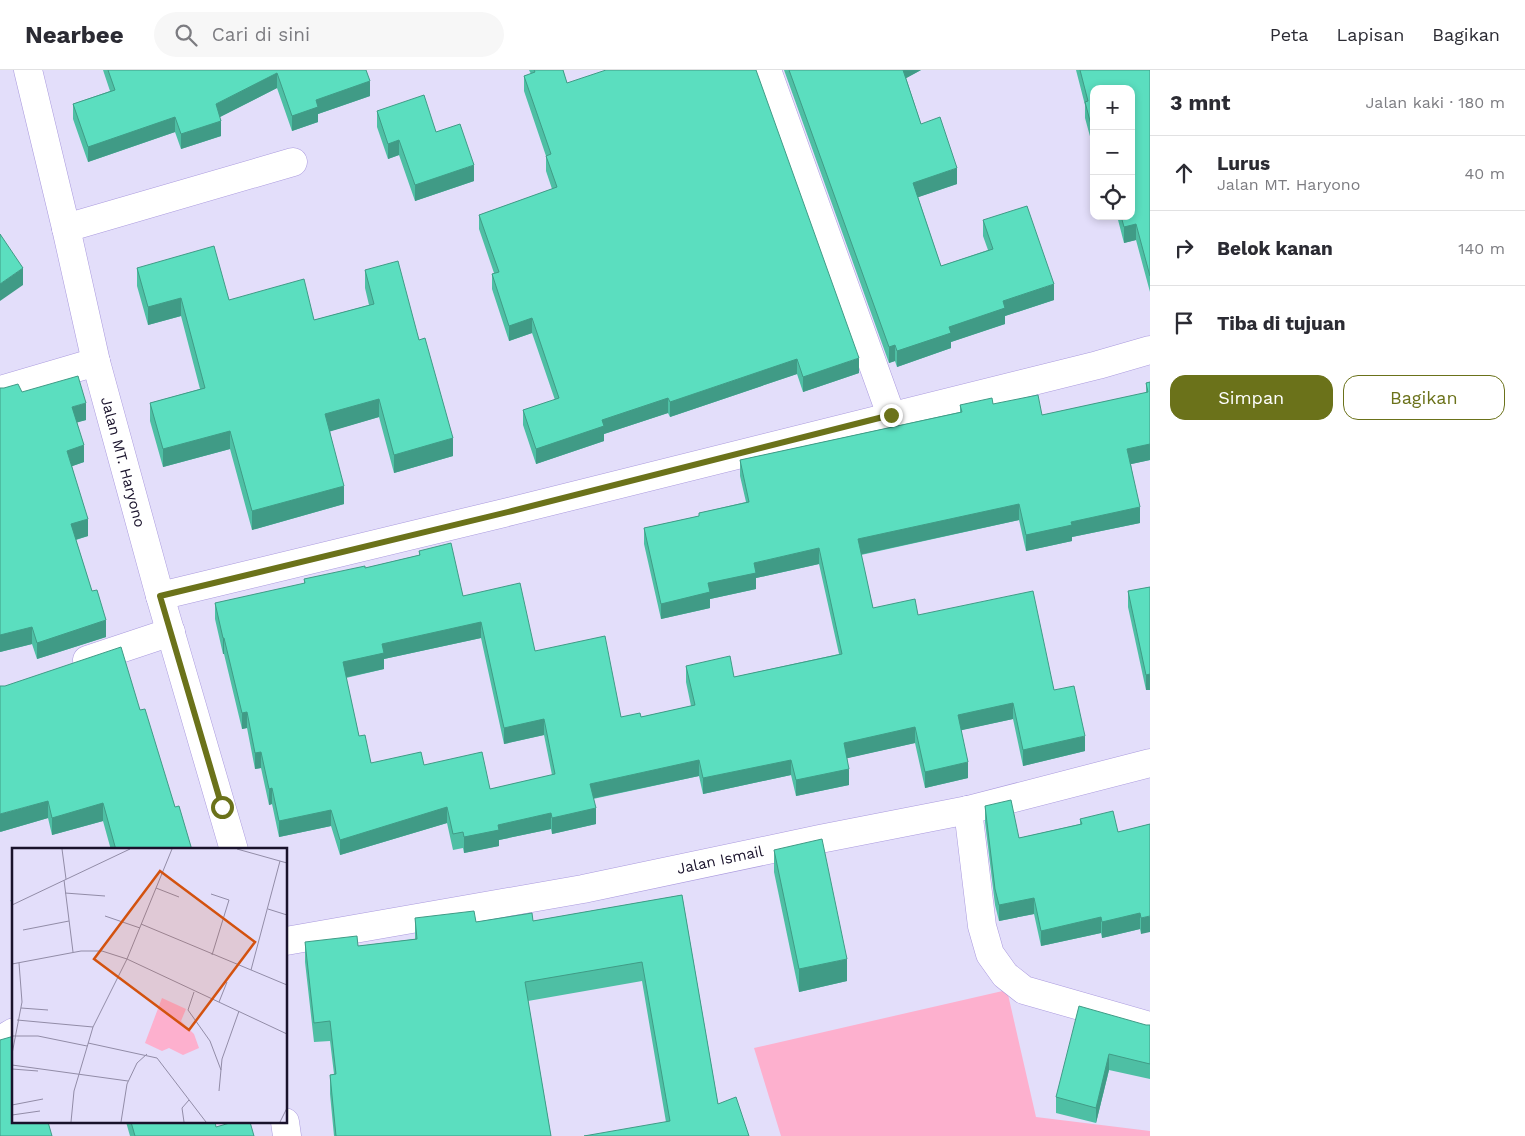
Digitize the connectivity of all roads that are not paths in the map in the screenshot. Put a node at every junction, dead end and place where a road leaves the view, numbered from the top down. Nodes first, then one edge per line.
1 (28, 70) edge
2 (767, 70) edge
3 (293, 162) dead end
4 (66, 228) junction
5 (1150, 350) edge
6 (96, 362) junction
7 (0, 390) edge
8 (891, 415) junction
9 (160, 596) junction
10 (171, 632) junction
11 (66, 666) edge
12 (1150, 762) edge
13 (968, 810) junction
14 (233, 848) edge
15 (288, 941) edge
16 (1150, 1026) edge
17 (12, 1033) edge
18 (0, 1040) edge

1 - 4 street, Jalan MT. Haryono
2 - 8 street
3 - 4 street
4 - 6 street, Jalan MT. Haryono
5 - 8 street
6 - 7 street
6 - 9 street, Jalan MT. Haryono
8 - 9 street
9 - 10 street, Jalan MT. Haryono
10 - 11 street
10 - 14 street, Jalan MT. Haryono
12 - 13 street, Jalan Ismail
13 - 15 street, Jalan Ismail
13 - 16 street
17 - 18 street

